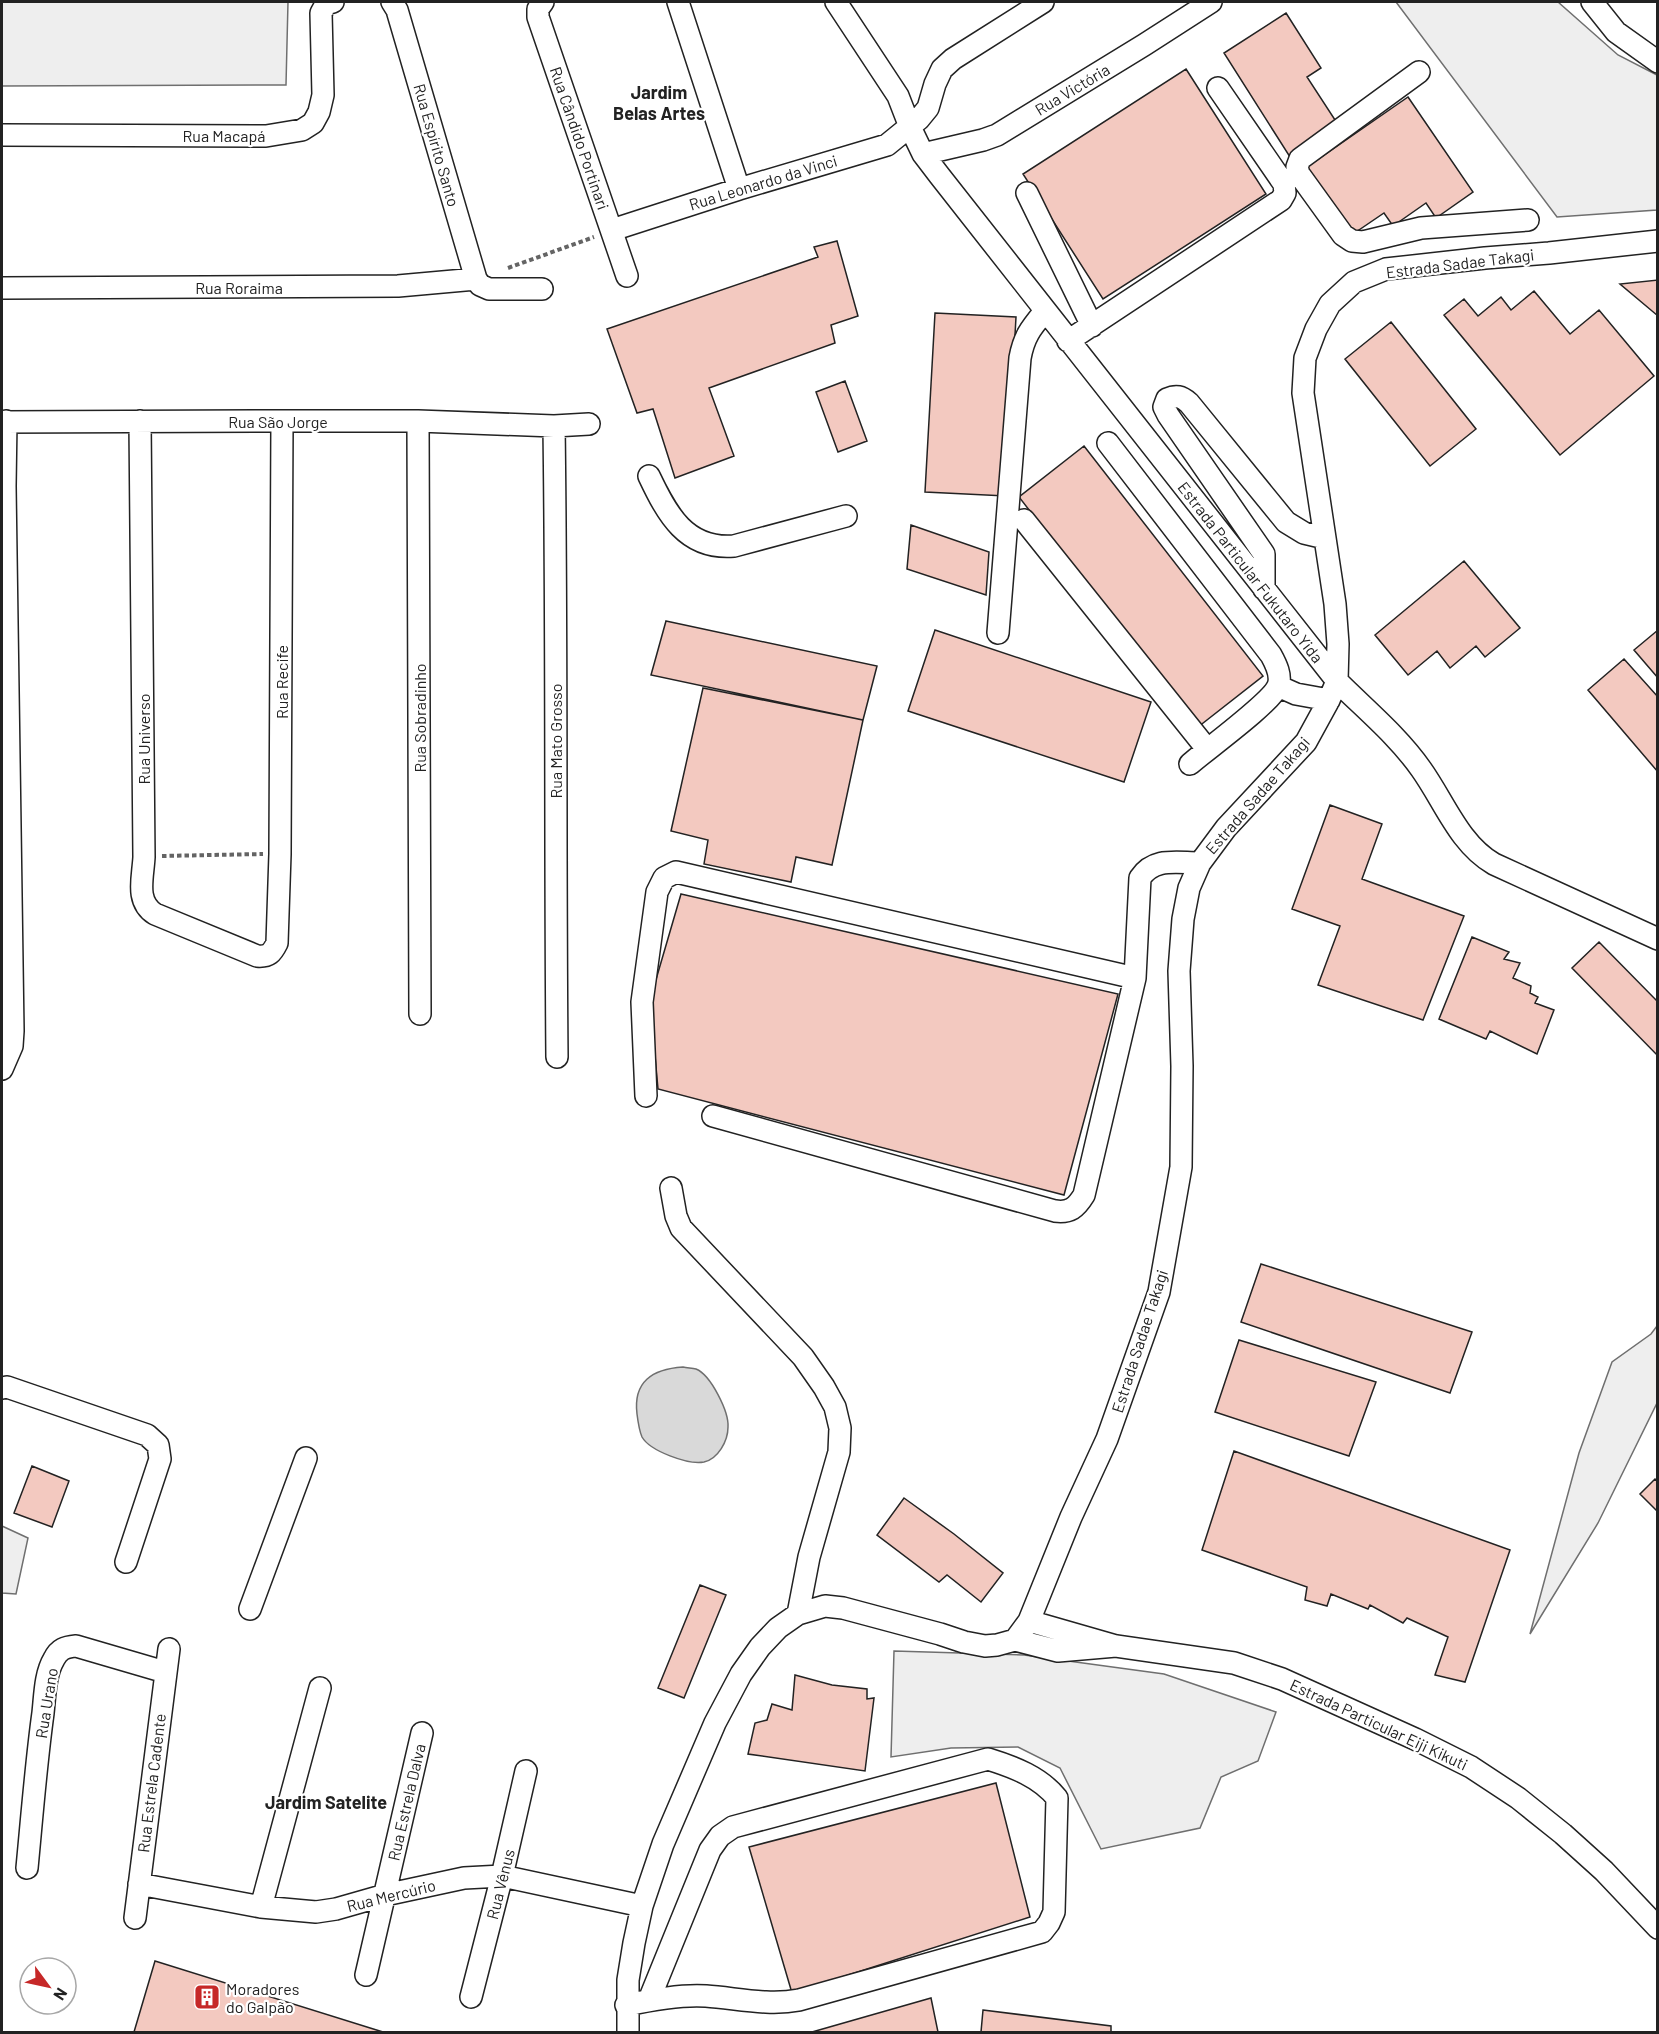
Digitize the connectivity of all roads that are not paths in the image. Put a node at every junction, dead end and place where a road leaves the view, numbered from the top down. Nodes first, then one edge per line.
1 (333, 2) edge
2 (543, 2) edge
3 (678, 2) edge
4 (838, 2) edge
5 (1042, 2) edge
6 (1211, 2) edge
7 (1592, 2) edge
8 (395, 6) edge
9 (1658, 62) edge
10 (1419, 72) dead end
11 (1218, 88) dead end
12 (910, 127) junction
13 (2, 135) edge
14 (923, 153) junction
15 (739, 189) junction
16 (1027, 193) dead end
17 (1528, 220) dead end
18 (612, 231) junction
19 (1658, 241) edge
20 (627, 276) dead end
21 (476, 279) junction
22 (2, 288) edge
23 (542, 289) dead end
24 (1045, 311) junction
25 (1092, 326) junction
26 (1068, 341) junction
27 (140, 421) junction
28 (282, 421) junction
29 (4, 422) edge
30 (418, 422) junction
31 (589, 424) dead end
32 (554, 426) junction
33 (1108, 443) dead end
34 (649, 476) dead end
35 (846, 516) dead end
36 (1024, 520) dead end
37 (1325, 538) junction
38 (1264, 589) junction
39 (998, 633) dead end
40 (1278, 686) junction
41 (1333, 691) junction
42 (1207, 749) junction
43 (1190, 764) dead end
44 (1200, 863) junction
45 (1658, 939) edge
46 (277, 943) joint
47 (1135, 978) junction
48 (420, 1014) dead end
49 (557, 1057) dead end
50 (2, 1069) edge
51 (646, 1096) dead end
52 (713, 1116) dead end
53 (671, 1188) dead end
54 (3, 1385) edge
55 (306, 1458) dead end
56 (126, 1563) dead end
57 (250, 1609) dead end
58 (798, 1614) junction
59 (1029, 1621) junction
60 (1015, 1640) junction
61 (1116, 1646) junction
62 (169, 1648) dead end
63 (165, 1672) junction
64 (320, 1688) dead end
65 (422, 1733) dead end
66 (526, 1771) dead end
67 (27, 1868) dead end
68 (502, 1876) junction
69 (139, 1884) junction
70 (384, 1895) junction
71 (642, 1906) junction
72 (261, 1907) junction
73 (135, 1918) dead end
74 (1658, 1928) edge
75 (366, 1975) dead end
76 (471, 1997) dead end
77 (649, 2000) junction
78 (626, 2005) junction
79 (628, 2032) edge

1 - 13 street, Rua Macapá
2 - 18 street, Rua Cândido Portinari
3 - 15 street
4 - 12 street, Estrada Particular Fukutaro Yida
5 - 12 street
6 - 14 street, Rua Victória
7 - 9 street
8 - 21 street, Rua Espírito Santo
10 - 17 street
11 - 25 street
12 - 14 street, Estrada Particular Fukutaro Yida
12 - 15 street, Rua Leonardo da Vinci
14 - 24 street, Estrada Particular Fukutaro Yida
15 - 18 street, Rua Leonardo da Vinci
16 - 25 street
18 - 20 street, Rua Cândido Portinari
19 - 37 street, Estrada Sadae Takagi
21 - 22 street, Rua Roraima
21 - 23 street, Rua Roraima
24 - 26 street, Estrada Particular Fukutaro Yida
24 - 39 street
25 - 26 street
26 - 38 street, Estrada Particular Fukutaro Yida
27 - 28 street, Rua São Jorge
27 - 29 street, Rua São Jorge
27 - 46 street, Rua Universo
28 - 30 street, Rua São Jorge
28 - 46 street, Rua Recife
29 - 50 street
30 - 32 street, Rua São Jorge
30 - 48 street, Rua Sobradinho
31 - 32 street, Rua São Jorge
32 - 49 street, Rua Mato Grosso
33 - 40 street
34 - 35 street
36 - 42 street
37 - 38 street
37 - 41 street, Estrada Sadae Takagi
38 - 41 street, Estrada Particular Fukutaro Yida
40 - 41 street
40 - 42 street
41 - 44 street, Estrada Sadae Takagi
41 - 45 street, Estrada Particular Fukutaro Yida
42 - 43 street
44 - 47 street
44 - 59 street, Estrada Sadae Takagi
47 - 51 street
47 - 52 street
53 - 58 street
54 - 56 street
55 - 57 street
58 - 60 street, Estrada Particular Eiji Kikuti
58 - 71 street, Estrada Particular Eiji Kikuti
59 - 60 street, Estrada Sadae Takagi
59 - 61 street, Estrada Particular Eiji Kikuti
60 - 61 street, Estrada Particular Eiji Kikuti
61 - 74 street, Estrada Particular Eiji Kikuti
62 - 63 street, Rua Estrela Cadente
63 - 67 street, Rua Urano
63 - 69 street, Rua Estrela Cadente
64 - 72 street
65 - 70 street, Rua Estrela Dalva
66 - 68 street, Rua Vênus
68 - 70 street, Rua Mercúrio
68 - 71 street, Rua Mercúrio
68 - 76 street, Rua Vênus
69 - 72 street, Rua Mercúrio
69 - 73 street, Rua Estrela Cadente
70 - 72 street, Rua Mercúrio
70 - 75 street, Rua Estrela Dalva
71 - 78 street, Estrada Particular Eiji Kikuti
77 - 77 street
77 - 78 street
78 - 79 street, Estrada Particular Eiji Kikuti

